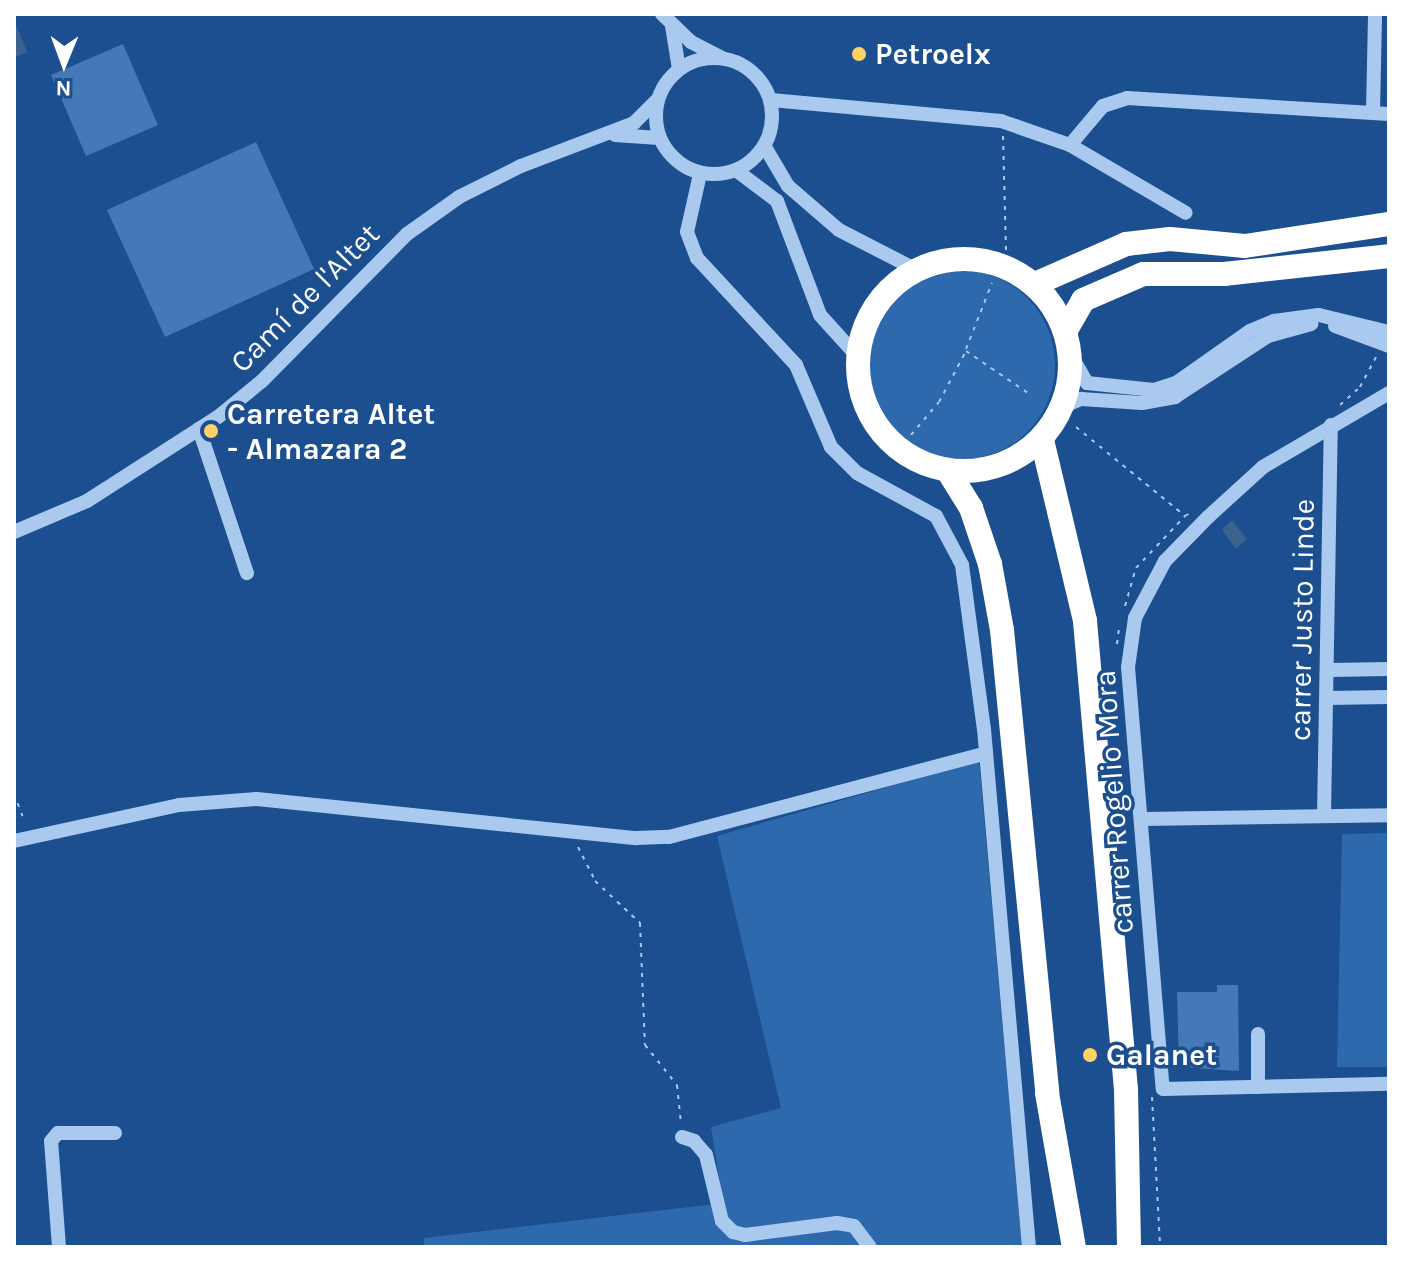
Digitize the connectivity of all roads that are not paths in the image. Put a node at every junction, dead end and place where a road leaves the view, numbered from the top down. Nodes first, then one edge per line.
1 (1375, 14) edge
2 (666, 18) edge
3 (722, 58) junction
4 (679, 69) junction
5 (657, 100) junction
6 (771, 100) junction
7 (1373, 112) junction
8 (1389, 114) edge
9 (598, 136) junction
10 (659, 138) junction
11 (1070, 145) junction
12 (765, 147) junction
13 (737, 171) junction
14 (700, 174) junction
15 (1186, 213) dead end
16 (1389, 224) edge
17 (1389, 256) edge
18 (915, 269) junction
19 (1035, 284) junction
20 (1066, 330) junction
21 (1388, 341) edge
22 (857, 356) junction
23 (1072, 357) junction
24 (1389, 393) edge
25 (1062, 407) junction
26 (1333, 417) junction
27 (199, 429) junction
28 (1042, 440) junction
29 (948, 471) junction
30 (14, 532) edge
31 (247, 573) dead end
32 (1359, 669) junction
33 (1389, 669) edge
34 (1329, 670) junction
35 (1357, 697) junction
36 (1389, 697) edge
37 (1327, 698) junction
38 (986, 753) junction
39 (1389, 815) edge
40 (1324, 816) junction
41 (1143, 819) junction
42 (14, 841) edge
43 (1258, 1034) dead end
44 (1389, 1084) edge
45 (1258, 1087) junction
46 (115, 1133) dead end
47 (682, 1137) road end
48 (59, 1247) edge
49 (870, 1247) edge
50 (1029, 1247) edge
51 (1074, 1247) edge
52 (1129, 1247) edge

1 - 7 street
2 - 3 street
2 - 4 street
3 - 4 street
3 - 6 street
4 - 5 street
5 - 9 street, Camí de l'Altet
5 - 10 street
6 - 11 street
6 - 12 street
7 - 8 street
7 - 11 street
9 - 10 street
9 - 27 street, Camí de l'Altet
10 - 14 street
11 - 15 street
12 - 13 street
12 - 18 street
13 - 14 street
13 - 22 street
14 - 38 street
16 - 19 highway
17 - 20 highway
18 - 19 highway
18 - 22 highway
19 - 20 highway
20 - 23 highway
21 - 23 street
21 - 25 street
22 - 29 highway
23 - 25 highway
24 - 26 street, carrer Rogelio Mora
25 - 28 highway
26 - 34 street, carrer Justo Linde
26 - 41 street, carrer Rogelio Mora
27 - 30 street, Camí de l'Altet
27 - 31 street
28 - 29 highway
28 - 52 highway
29 - 51 highway
32 - 33 street
32 - 34 street
32 - 35 street
34 - 37 street, carrer Justo Linde
35 - 36 street
35 - 37 street
37 - 40 street, carrer Justo Linde
38 - 42 street
38 - 50 street
39 - 40 street
40 - 41 street
41 - 45 street, carrer Rogelio Mora
43 - 45 street
44 - 45 street
46 - 48 street
47 - 49 street

